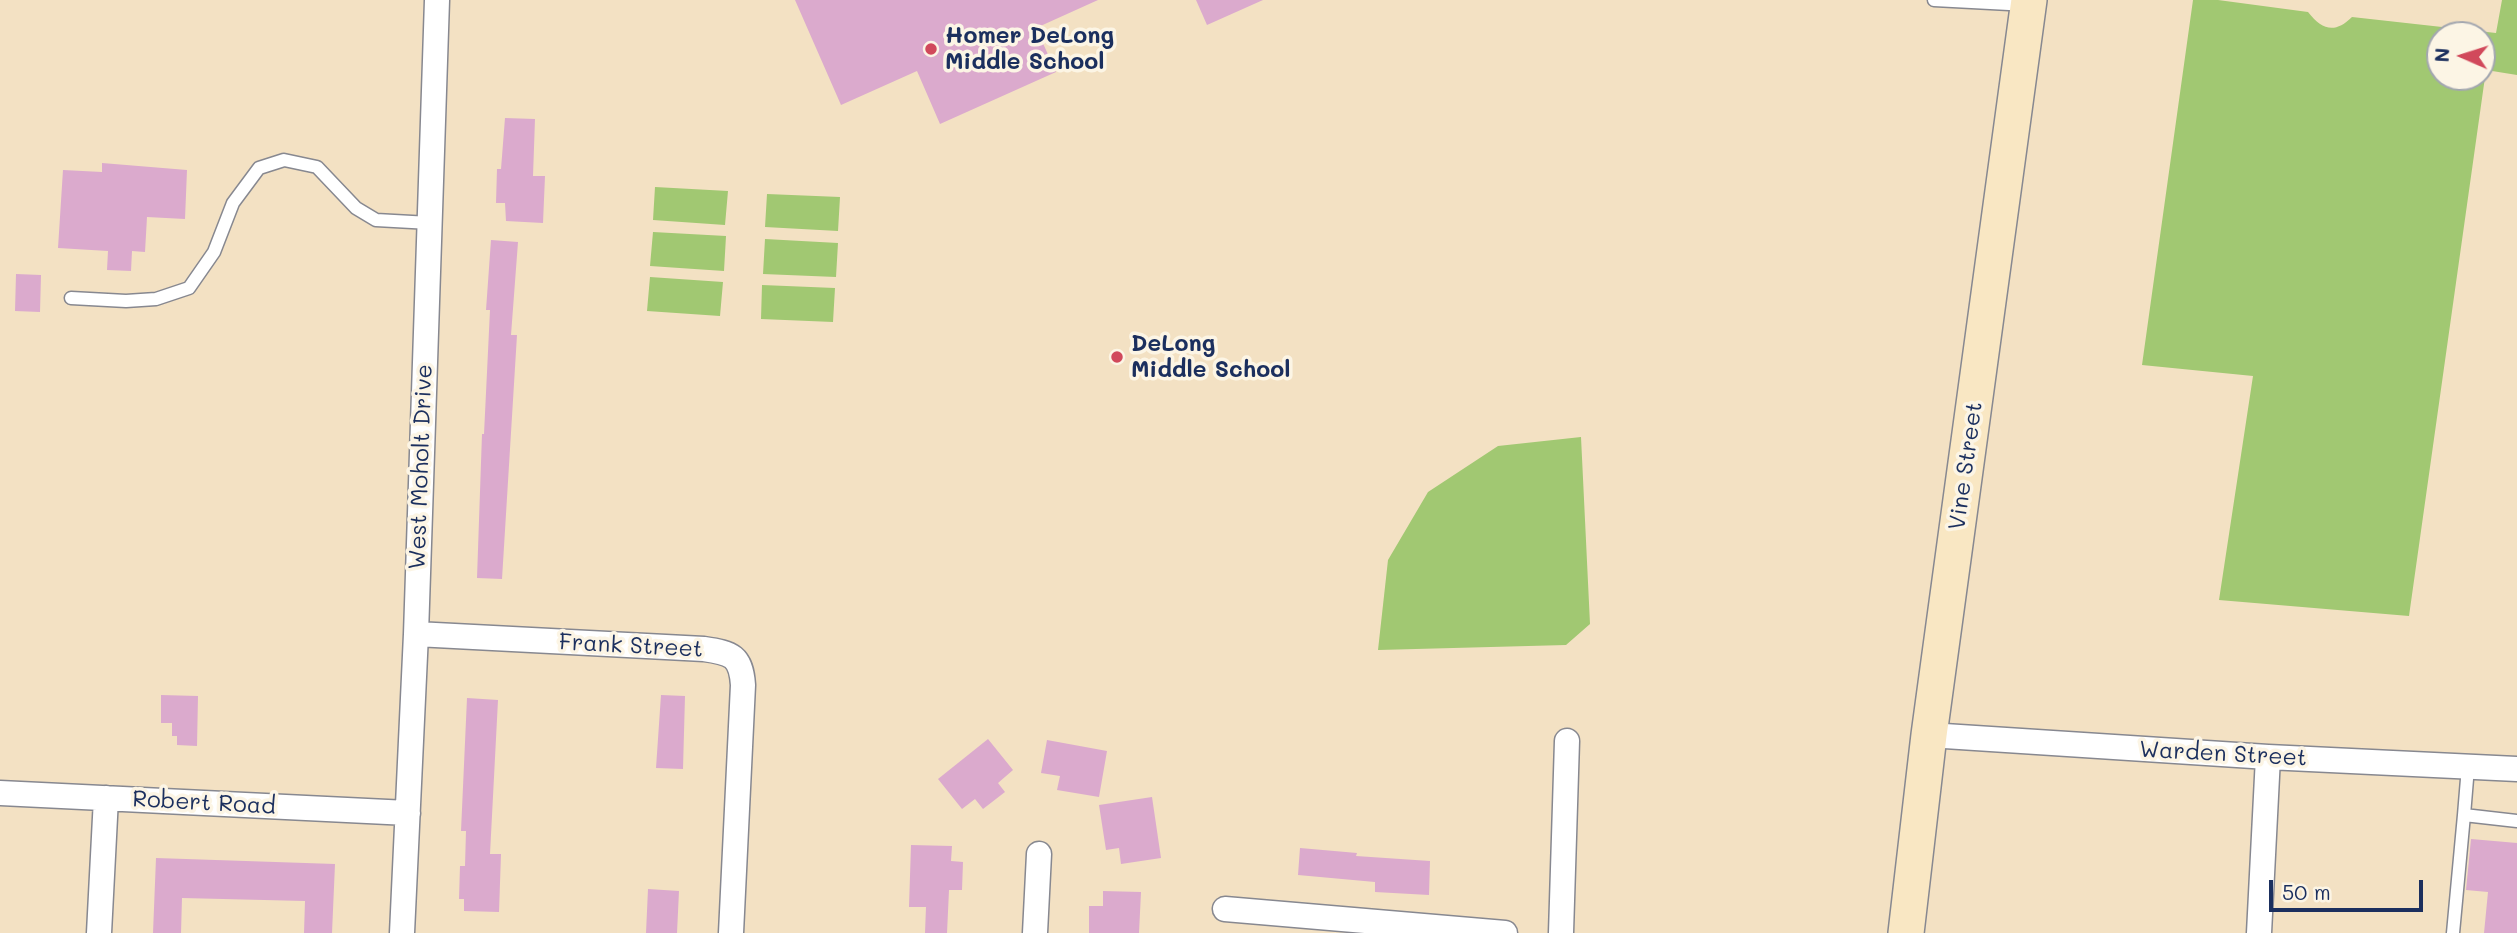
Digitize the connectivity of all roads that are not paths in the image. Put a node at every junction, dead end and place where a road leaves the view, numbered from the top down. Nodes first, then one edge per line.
1 (437, 0) edge
2 (1934, 0) edge
3 (2029, 3) edge
4 (429, 223) junction
5 (71, 298) dead end
6 (416, 634) junction
7 (1929, 735) junction
8 (1567, 741) dead end
9 (2268, 757) junction
10 (2468, 766) junction
11 (2517, 769) edge
12 (0, 793) edge
13 (106, 798) junction
14 (408, 813) junction
15 (2464, 815) junction
16 (2517, 821) edge
17 (1039, 854) dead end
18 (1225, 909) dead end
19 (99, 933) edge
20 (402, 933) edge
21 (731, 933) edge
22 (1035, 933) edge
23 (1505, 933) edge
24 (1561, 933) edge
25 (1906, 933) edge
26 (2259, 933) edge
27 (2453, 933) edge

1 - 4 street, West Moholt Drive
2 - 3 lane
3 - 7 street, Vine Street
4 - 5 lane
4 - 6 street, West Moholt Drive
6 - 14 street, West Moholt Drive
6 - 21 street, Frank Street
7 - 9 street, Warden Street
7 - 25 street, Vine Street
8 - 24 street
9 - 10 street, Warden Street
9 - 26 street
10 - 11 street, Warden Street
10 - 15 lane
12 - 13 street, Robert Road
13 - 14 street, Robert Road
13 - 19 street
14 - 20 street, West Moholt Drive
15 - 16 lane
15 - 27 lane
17 - 22 street
18 - 23 street

